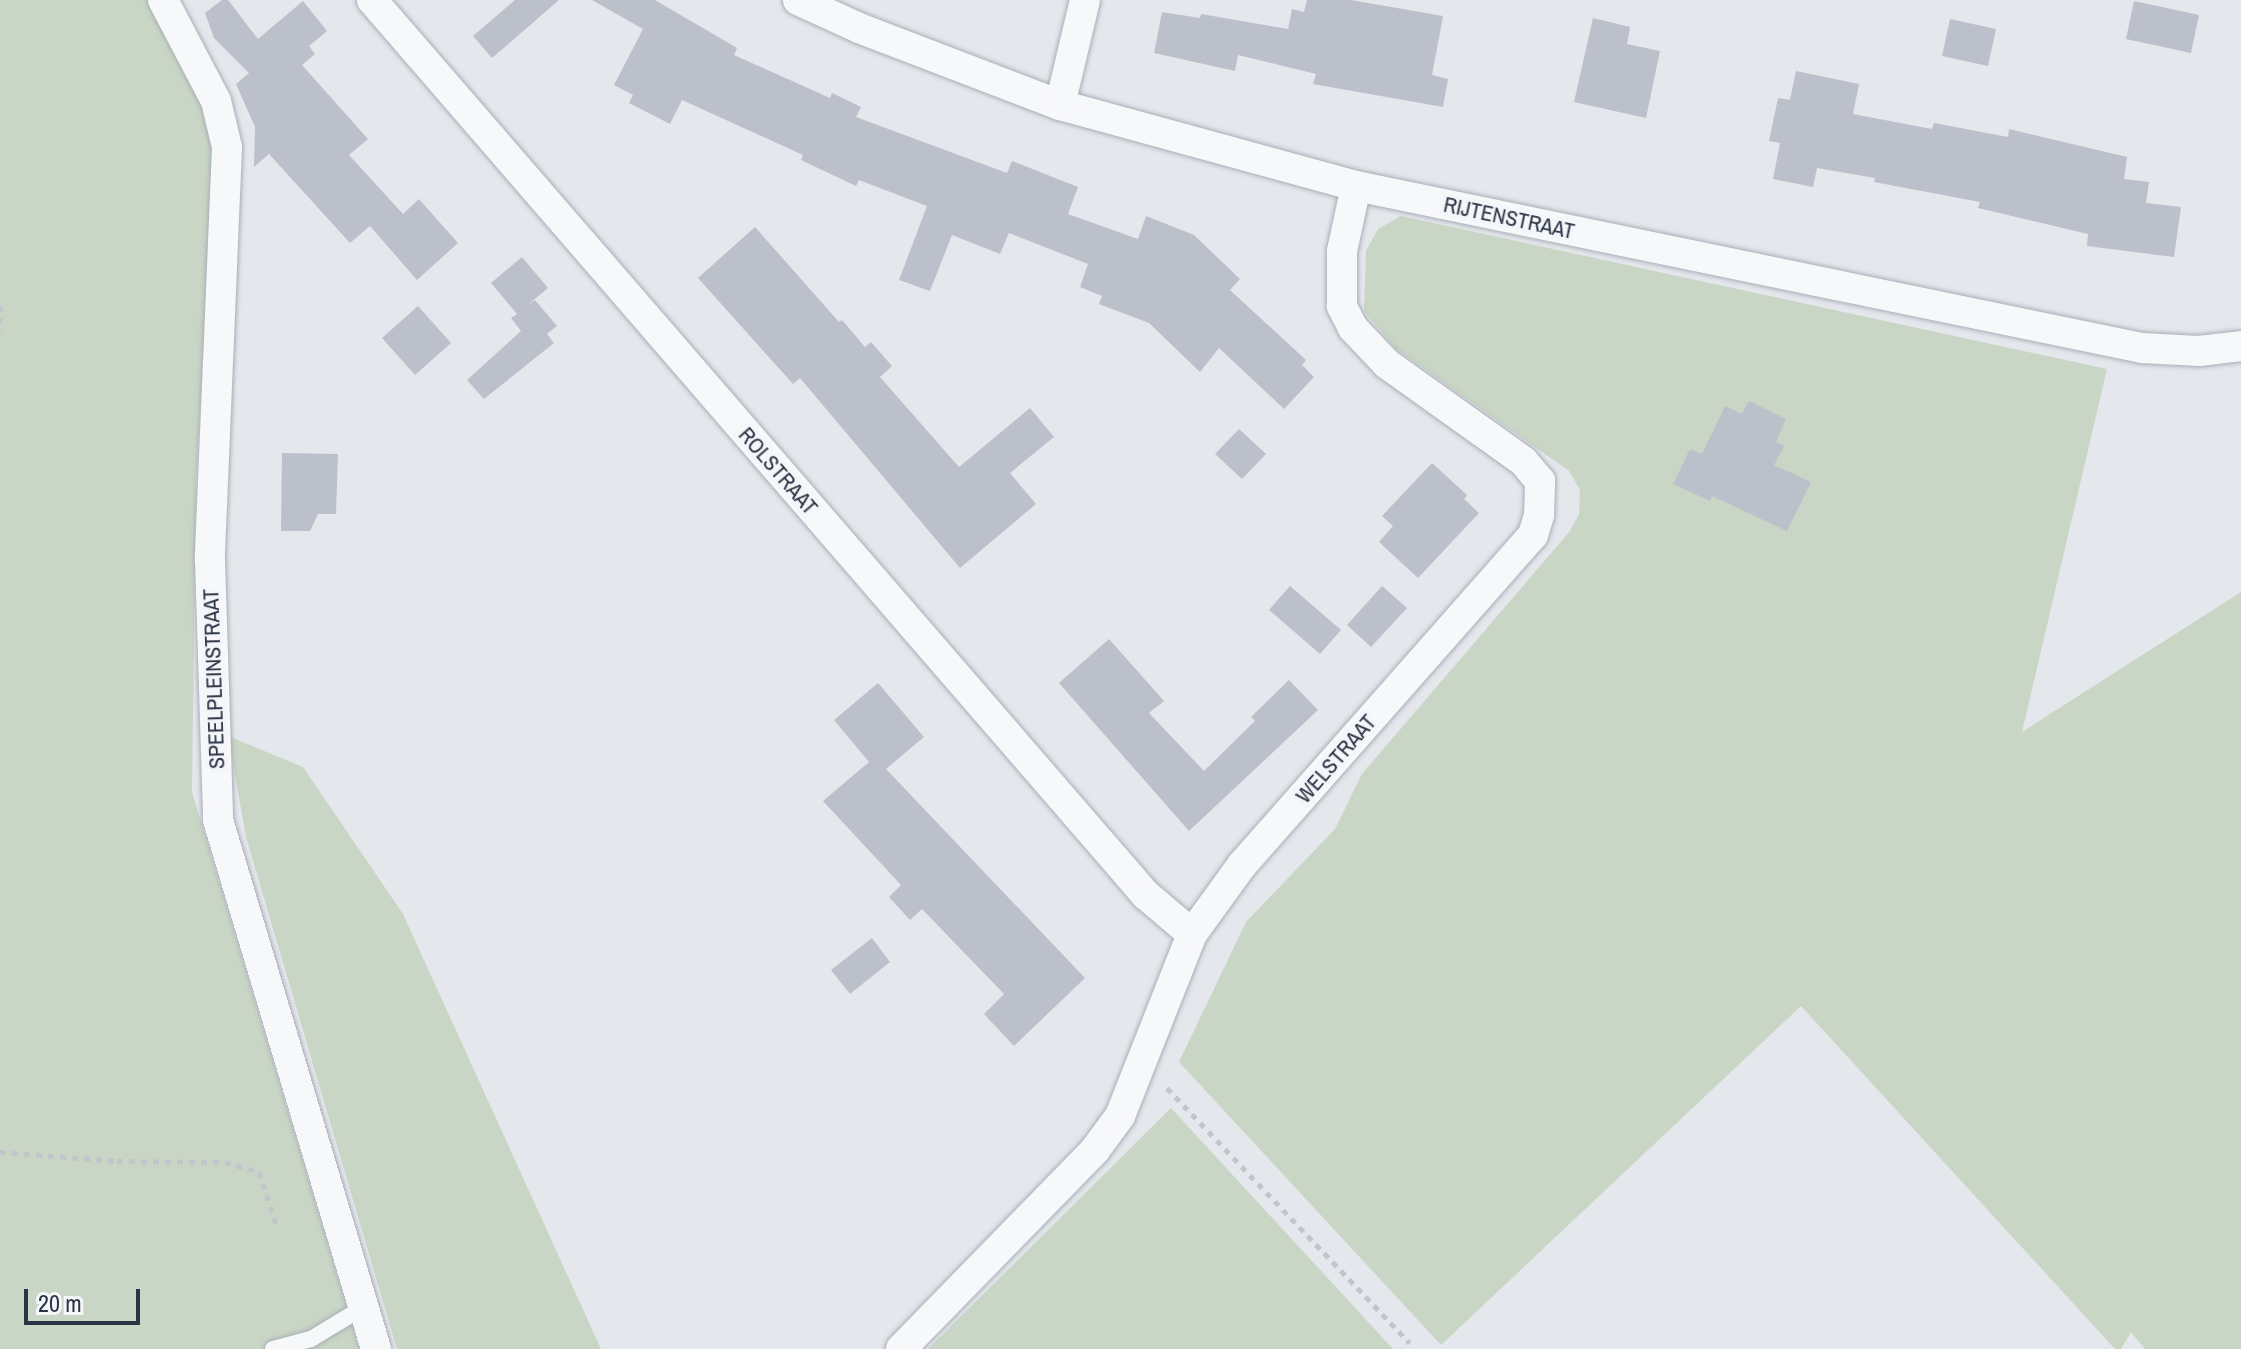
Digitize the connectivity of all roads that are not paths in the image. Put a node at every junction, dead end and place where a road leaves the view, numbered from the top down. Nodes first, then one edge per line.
1 (163, 0) edge
2 (372, 0) edge
3 (798, 0) edge
4 (1085, 0) edge
5 (1060, 105) junction
6 (1356, 186) junction
7 (2241, 346) edge
8 (1192, 934) junction
9 (364, 1307) junction
10 (273, 1349) edge
11 (376, 1349) edge
12 (901, 1349) edge

1 - 9 street, SPEELPLEINSTRAAT
2 - 8 street, ROLSTRAAT
3 - 5 street, RIJTENSTRAAT
4 - 5 street
5 - 6 street, RIJTENSTRAAT
6 - 7 street, RIJTENSTRAAT
6 - 8 street, WELSTRAAT
8 - 12 street, WELSTRAAT
9 - 10 lane
9 - 11 street, SPEELPLEINSTRAAT

